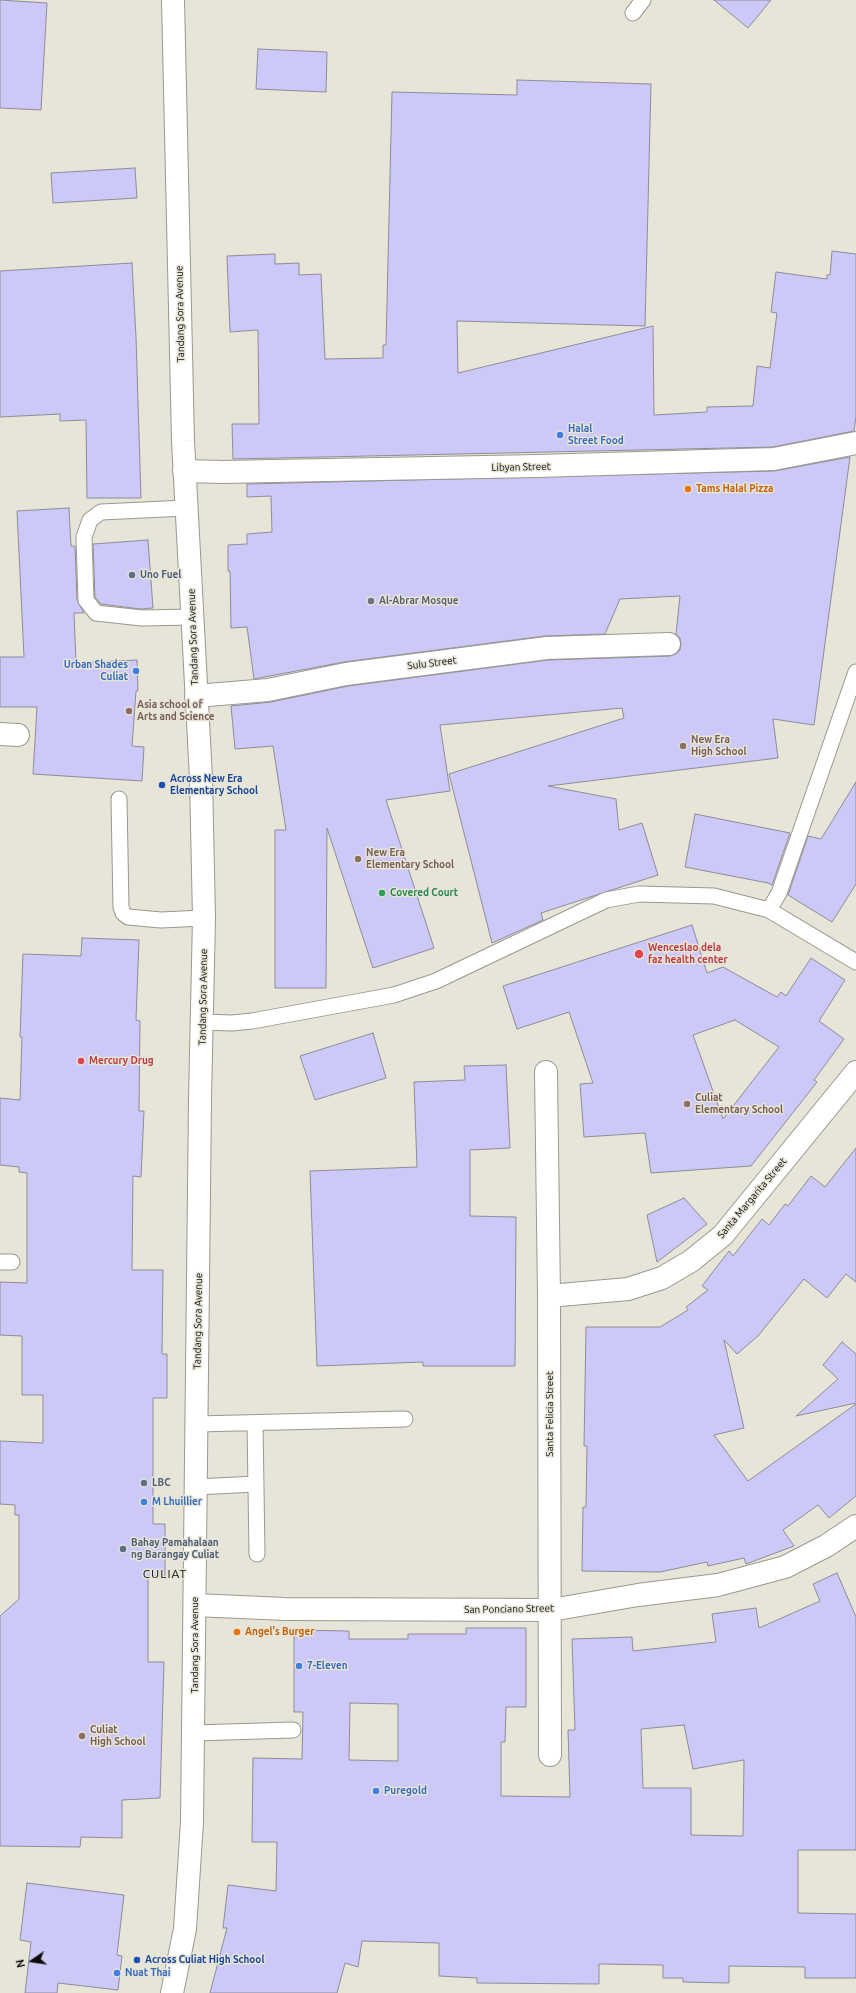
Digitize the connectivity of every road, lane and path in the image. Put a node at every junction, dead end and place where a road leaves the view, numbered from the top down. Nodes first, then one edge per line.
1 (173, 0) edge
2 (643, 0) edge
3 (633, 13) dead end
4 (856, 443) edge
5 (184, 471) junction
6 (186, 508) junction
7 (192, 617) junction
8 (669, 644) dead end
9 (856, 672) edge
10 (196, 696) junction
11 (119, 799) dead end
12 (769, 910) junction
13 (204, 918) junction
14 (856, 962) edge
15 (203, 1022) junction
16 (546, 1072) dead end
17 (856, 1072) edge
18 (549, 1296) junction
19 (405, 1419) dead end
20 (255, 1423) junction
21 (196, 1424) junction
22 (256, 1484) junction
23 (196, 1487) junction
24 (856, 1526) edge
25 (257, 1554) dead end
26 (195, 1605) junction
27 (551, 1610) junction
28 (293, 1730) dead end
29 (194, 1733) junction
30 (550, 1755) dead end
31 (172, 1993) edge

1 - 5 street, Tandang Sora Avenue
2 - 3 lane
4 - 5 street, Libyan Street
5 - 6 street, Tandang Sora Avenue
6 - 7 street, Tandang Sora Avenue
6 - 7 lane
7 - 10 street, Tandang Sora Avenue
8 - 10 street, Sulu Street
9 - 12 lane
10 - 13 street, Tandang Sora Avenue
11 - 13 lane
12 - 14 lane
12 - 15 lane
13 - 15 street, Tandang Sora Avenue
15 - 21 street, Tandang Sora Avenue
16 - 18 street, Santa Felicia Street
17 - 18 street, Santa Margarita Street
18 - 27 street, Santa Felicia Street
19 - 20 lane
20 - 21 lane
20 - 22 lane
21 - 23 street, Tandang Sora Avenue
22 - 23 lane
22 - 25 lane
23 - 26 street, Tandang Sora Avenue
24 - 27 street, San Ponciano Street
26 - 27 street, San Ponciano Street
26 - 29 street, Tandang Sora Avenue
27 - 30 street, Santa Felicia Street
28 - 29 lane
29 - 31 street, Tandang Sora Avenue

